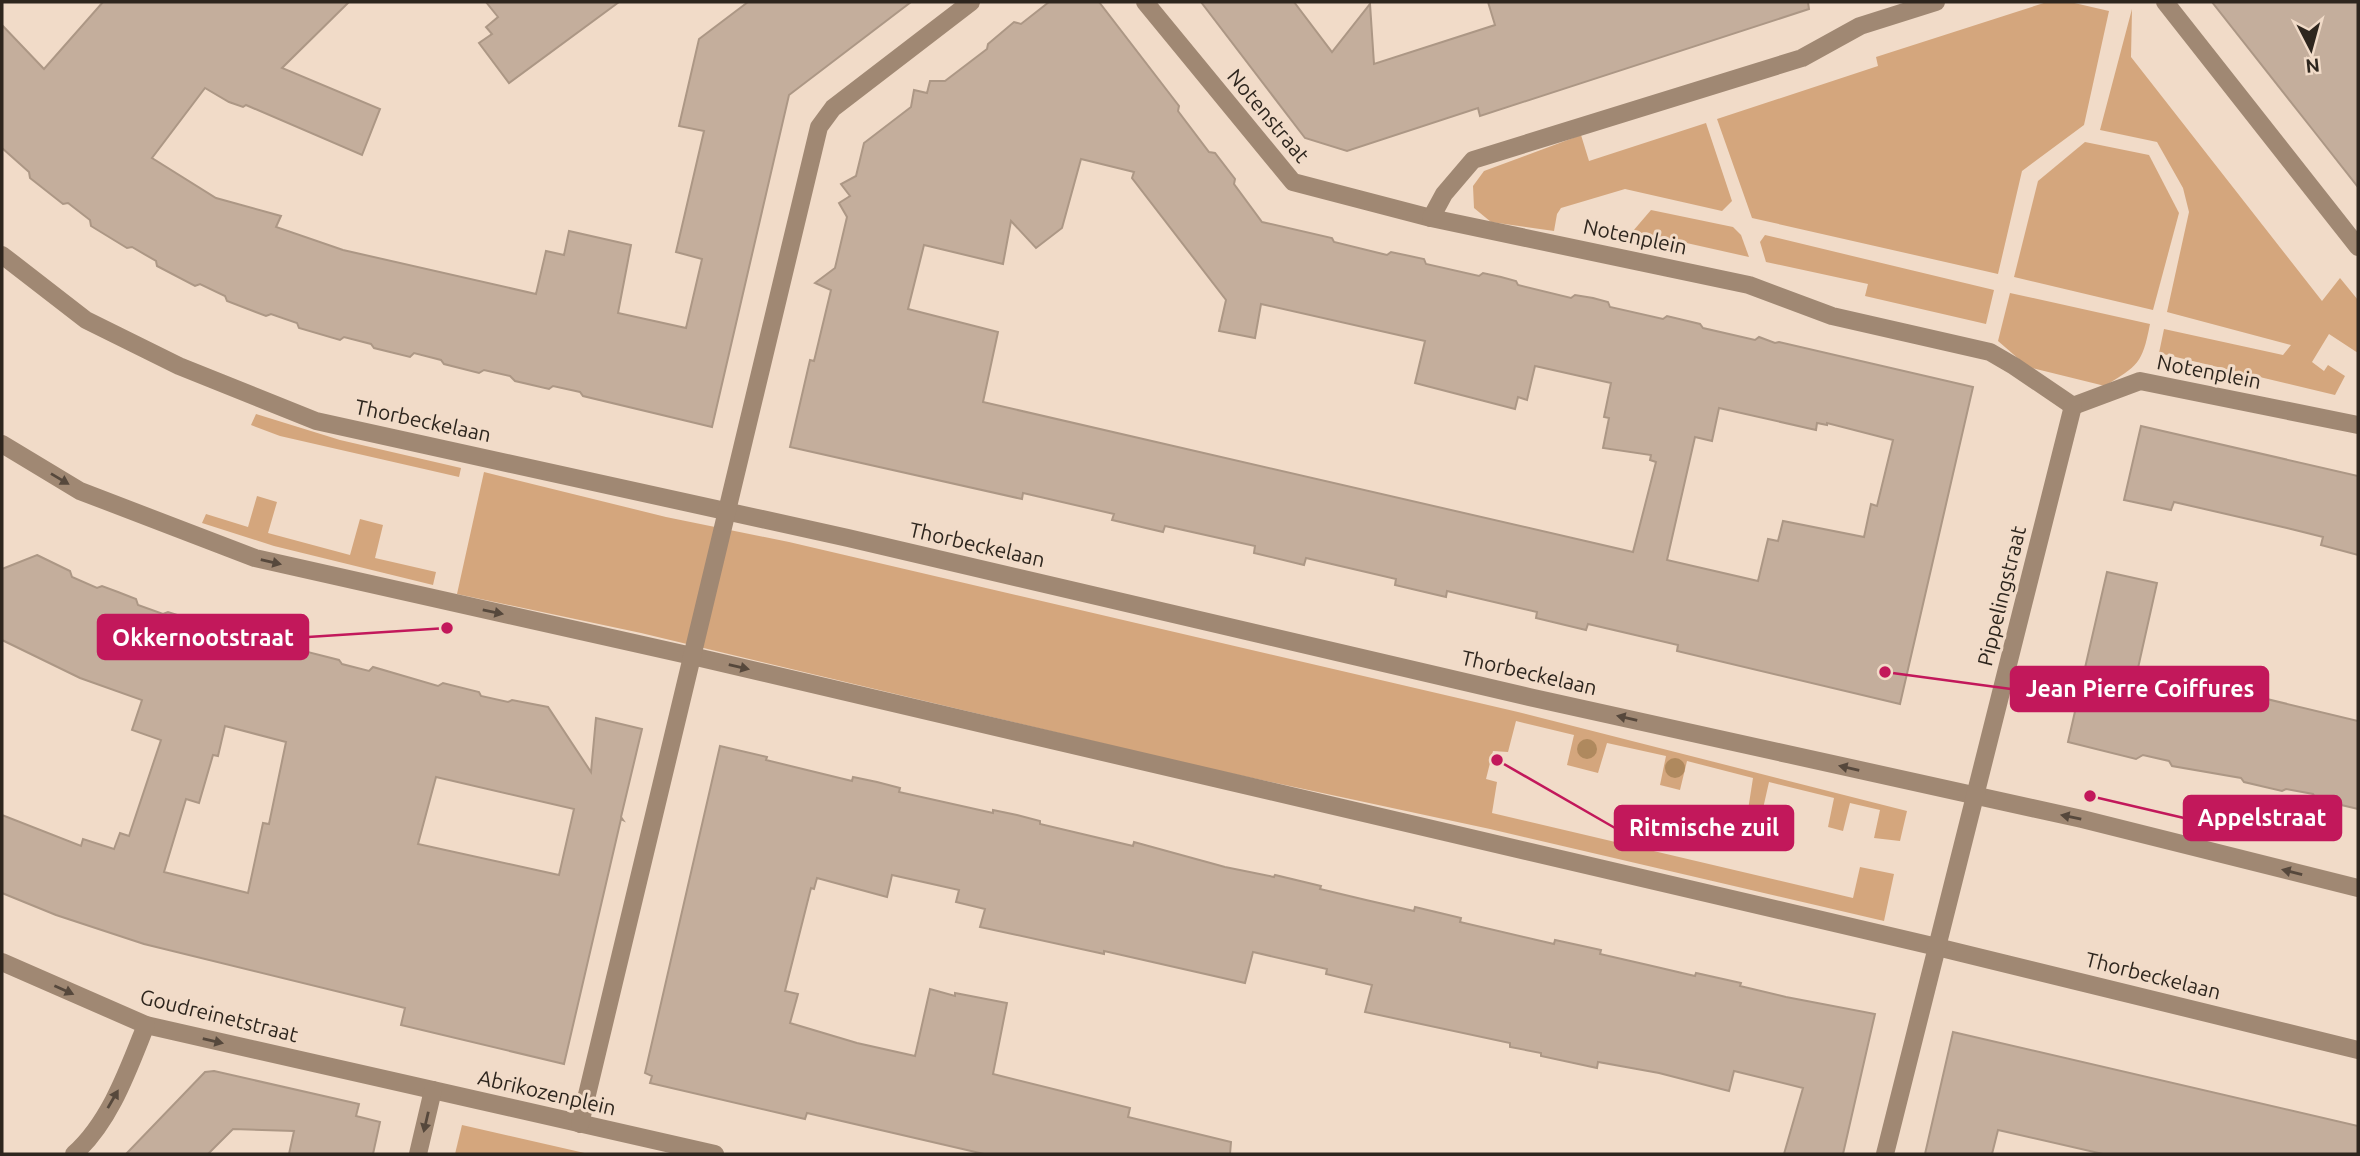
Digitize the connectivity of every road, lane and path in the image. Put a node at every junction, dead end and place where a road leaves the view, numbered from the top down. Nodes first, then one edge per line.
1 (971, 2) edge
2 (1145, 2) edge
3 (1936, 2) edge
4 (2165, 2) edge
5 (1431, 218) junction
6 (2358, 247) edge
7 (2, 256) edge
8 (2073, 406) junction
9 (2358, 425) edge
10 (2, 443) edge
11 (726, 511) junction
12 (692, 656) junction
13 (1975, 796) junction
14 (2358, 888) edge
15 (1937, 947) junction
16 (2, 962) edge
17 (146, 1026) junction
18 (2358, 1050) edge
19 (433, 1090) junction
20 (580, 1124) junction
21 (74, 1154) edge
22 (418, 1154) edge
23 (715, 1154) edge
24 (1885, 1154) edge

1 - 11 street
2 - 5 street, Notenstraat
3 - 5 street
4 - 6 street
5 - 8 street, Notenplein
7 - 11 street, Thorbeckelaan
8 - 9 street, Notenplein
8 - 13 street, Pippelingstraat
10 -> 12 street, Thorbeckelaan
11 - 12 street
13 -> 11 street, Thorbeckelaan
12 -> 15 street, Thorbeckelaan
12 - 20 street
14 -> 13 street, Thorbeckelaan
13 - 15 street
15 - 18 street, Thorbeckelaan
15 - 24 street
16 -> 17 street, Goudreinetstraat
17 -> 19 street, Goudreinetstraat
21 -> 17 street
19 - 20 street, Abrikozenplein
19 -> 22 street
20 - 23 street, Abrikozenplein

